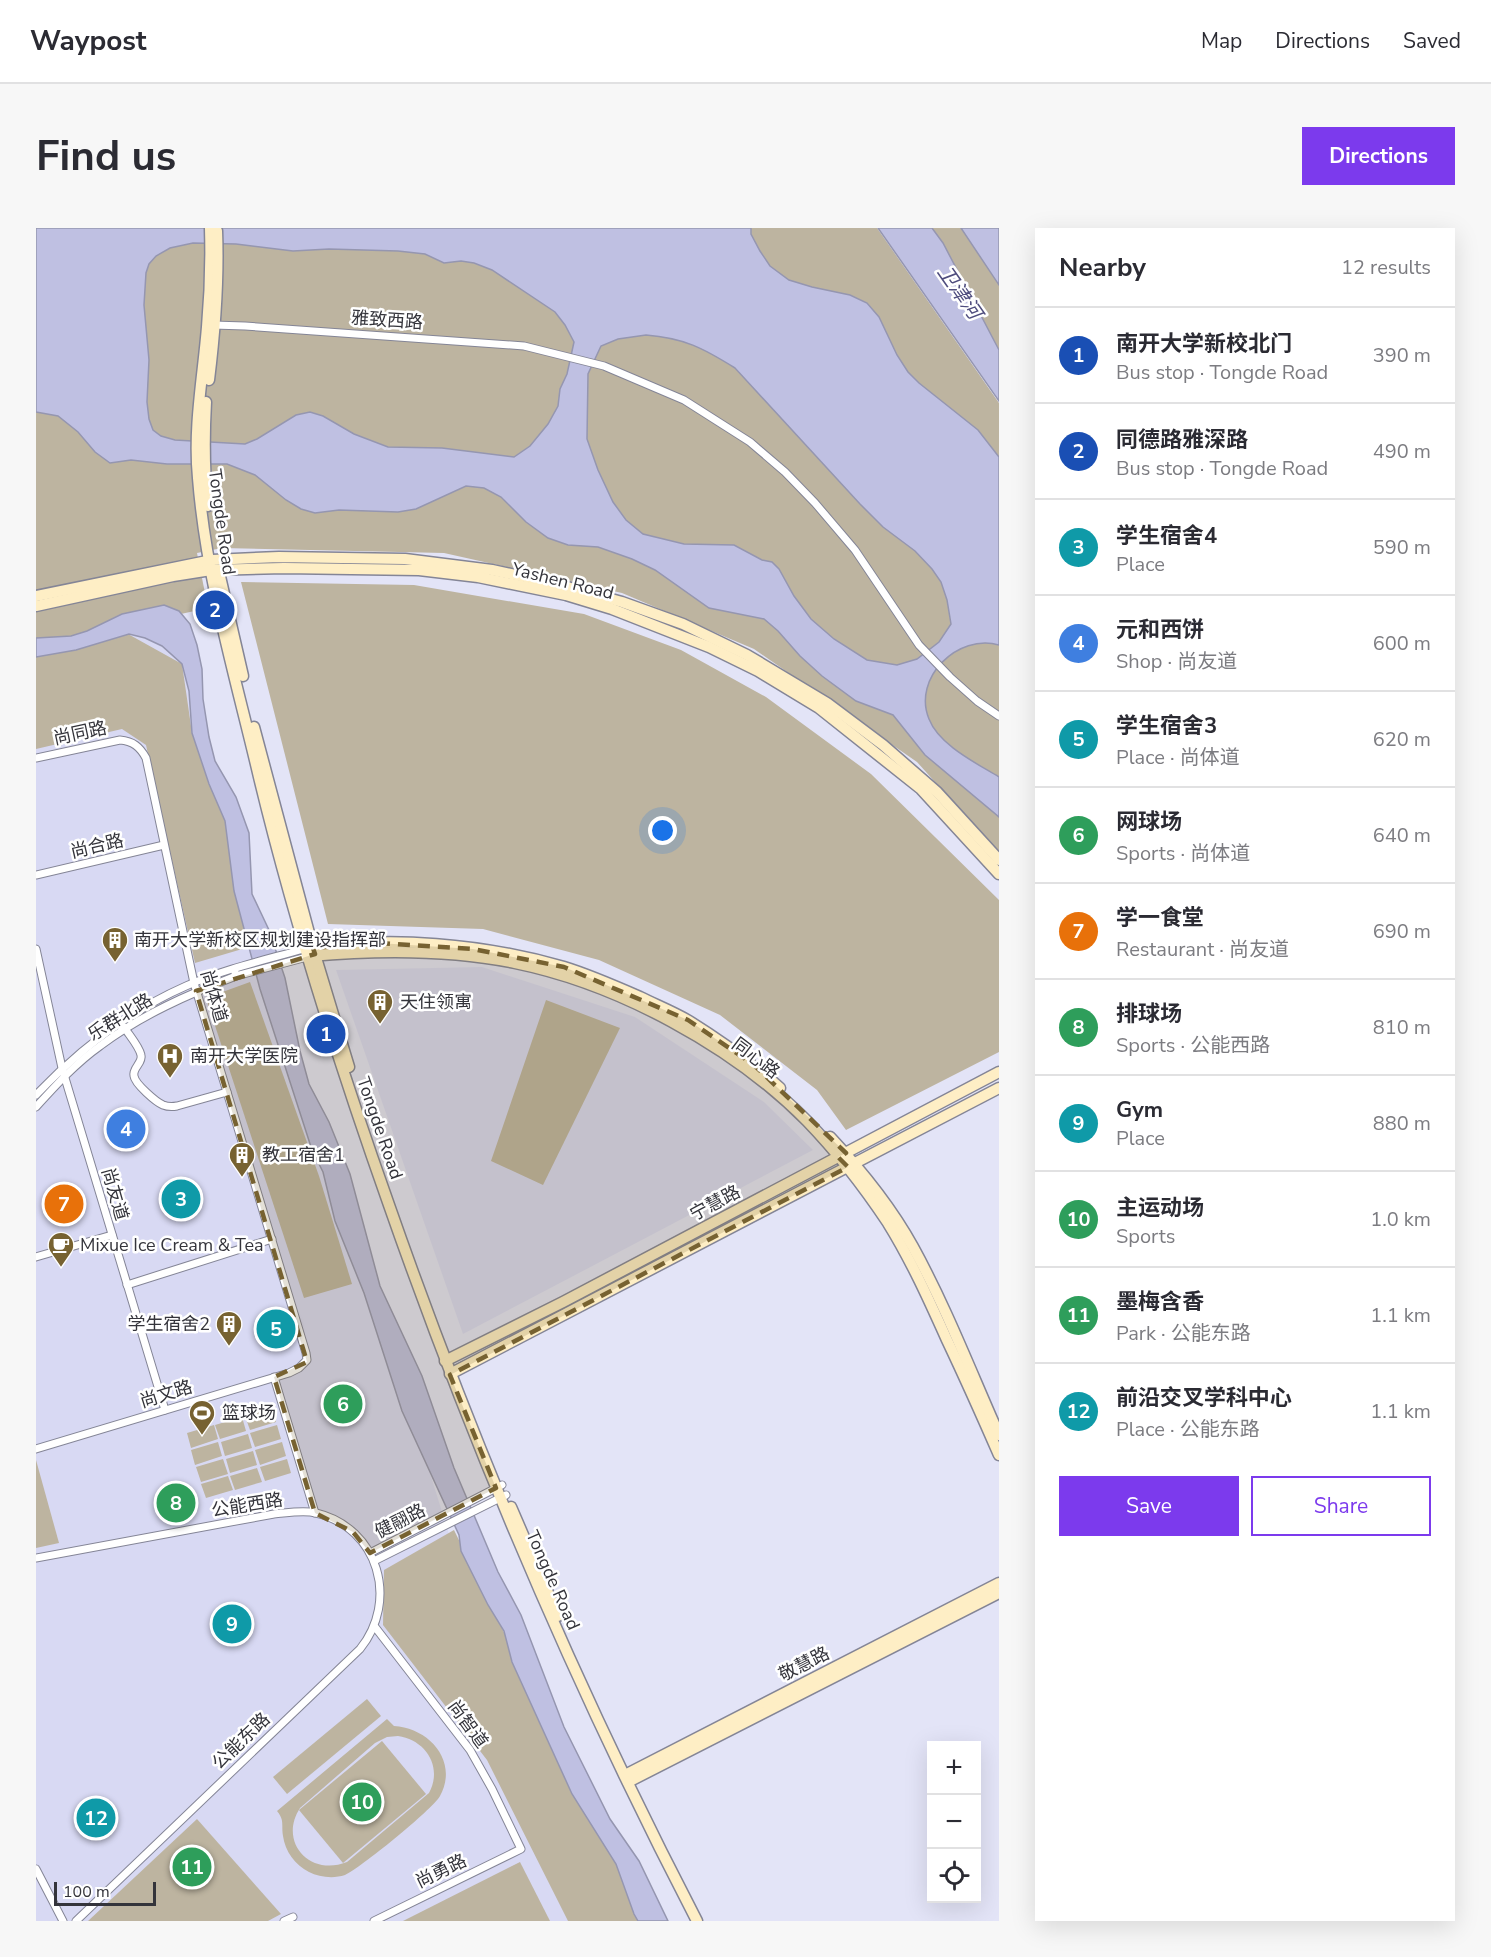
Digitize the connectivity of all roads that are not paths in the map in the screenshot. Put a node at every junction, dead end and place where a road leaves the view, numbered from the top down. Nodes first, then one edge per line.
1 (210, 228) edge
2 (217, 228) edge
3 (214, 256) junction
4 (211, 325) junction
5 (210, 544) junction
6 (213, 563) junction
7 (193, 568) junction
8 (36, 596) edge
9 (36, 606) edge
10 (999, 716) edge
11 (130, 741) joint
12 (36, 758) edge
13 (165, 845) junction
14 (999, 860) edge
15 (999, 874) edge
16 (36, 875) edge
17 (36, 949) edge
18 (310, 952) junction
19 (235, 973) junction
20 (194, 983) junction
21 (196, 991) junction
22 (123, 1026) junction
23 (63, 1072) junction
24 (999, 1072) edge
25 (999, 1088) edge
26 (227, 1092) junction
27 (36, 1095) edge
28 (36, 1107) edge
29 (842, 1155) junction
30 (851, 1166) junction
31 (112, 1235) junction
32 (272, 1239) junction
33 (36, 1257) edge
34 (127, 1285) junction
35 (448, 1360) junction
36 (304, 1364) joint
37 (453, 1373) junction
38 (274, 1377) junction
39 (165, 1410) junction
40 (999, 1435) edge
41 (36, 1449) edge
42 (999, 1455) edge
43 (501, 1491) junction
44 (315, 1513) junction
45 (370, 1553) junction
46 (36, 1558) edge
47 (374, 1561) junction
48 (999, 1583) edge
49 (999, 1593) edge
50 (375, 1627) junction
51 (629, 1777) junction
52 (520, 1849) joint
53 (36, 1869) edge
54 (292, 1917) dead end
55 (63, 1921) edge
56 (76, 1921) edge
57 (284, 1921) edge
58 (375, 1921) edge
59 (697, 1921) edge
60 (704, 1921) edge

1 - 3 main road, Tongde Road
2 - 3 main road, Tongde Road
3 - 4 main road, Tongde Road
4 - 5 main road, Tongde Road
4 - 10 street, 雅致西路
5 - 6 main road, Tongde Road
5 - 7 main road
6 - 7 main road
6 - 14 main road, Yashen Road
6 - 15 main road, Yashen Road
6 - 18 main road, Tongde Road
7 - 8 main road
7 - 9 main road
11 - 12 street, 尚同路
11 - 13 street, 尚体道
13 - 16 street, 尚合路
13 - 20 street, 尚体道
17 - 23 street, 尚友道
18 - 19 street, 乐群北路
18 - 29 main road, 同心路
18 - 35 main road, Tongde Road
19 - 20 street, 乐群北路
19 - 21 street, 乐群北路
20 - 21 street, 尚体道
20 - 22 street, 乐群北路
21 - 22 street, 乐群北路
21 - 26 street, 尚体道
22 - 23 street, 乐群北路
22 - 26 street
23 - 27 street, 乐群北路
23 - 28 street, 乐群北路
23 - 31 street, 尚友道
24 - 29 main road, 宁慧路
25 - 30 main road, 宁慧路
26 - 32 street, 尚体道
29 - 30 main road, 同心路
29 - 35 main road, 宁慧路
30 - 37 main road, 宁慧路
30 - 40 main road, 同心路
30 - 42 main road, 同心路
31 - 33 street
31 - 34 street, 尚友道
32 - 34 street
32 - 36 street, 尚体道
34 - 39 street, 尚友道
35 - 37 main road, Tongde Road
36 - 38 street, 尚文路
37 - 43 main road, Tongde Road
38 - 39 street, 尚文路
38 - 44 street
39 - 41 street, 尚文路
43 - 45 street, 健翮路
43 - 47 street, 健翮路
43 - 51 main road, Tongde Road
44 - 45 street, 公能西路
44 - 46 street, 公能西路
45 - 47 street, 公能西路
47 - 50 street, 公能东路
48 - 51 main road, 敬慧路
49 - 51 main road, 敬慧路
50 - 52 street, 尚智道
50 - 56 street, 公能东路
51 - 59 main road, Tongde Road
51 - 60 main road, Tongde Road
52 - 58 street, 尚勇路
53 - 55 street
54 - 57 street

